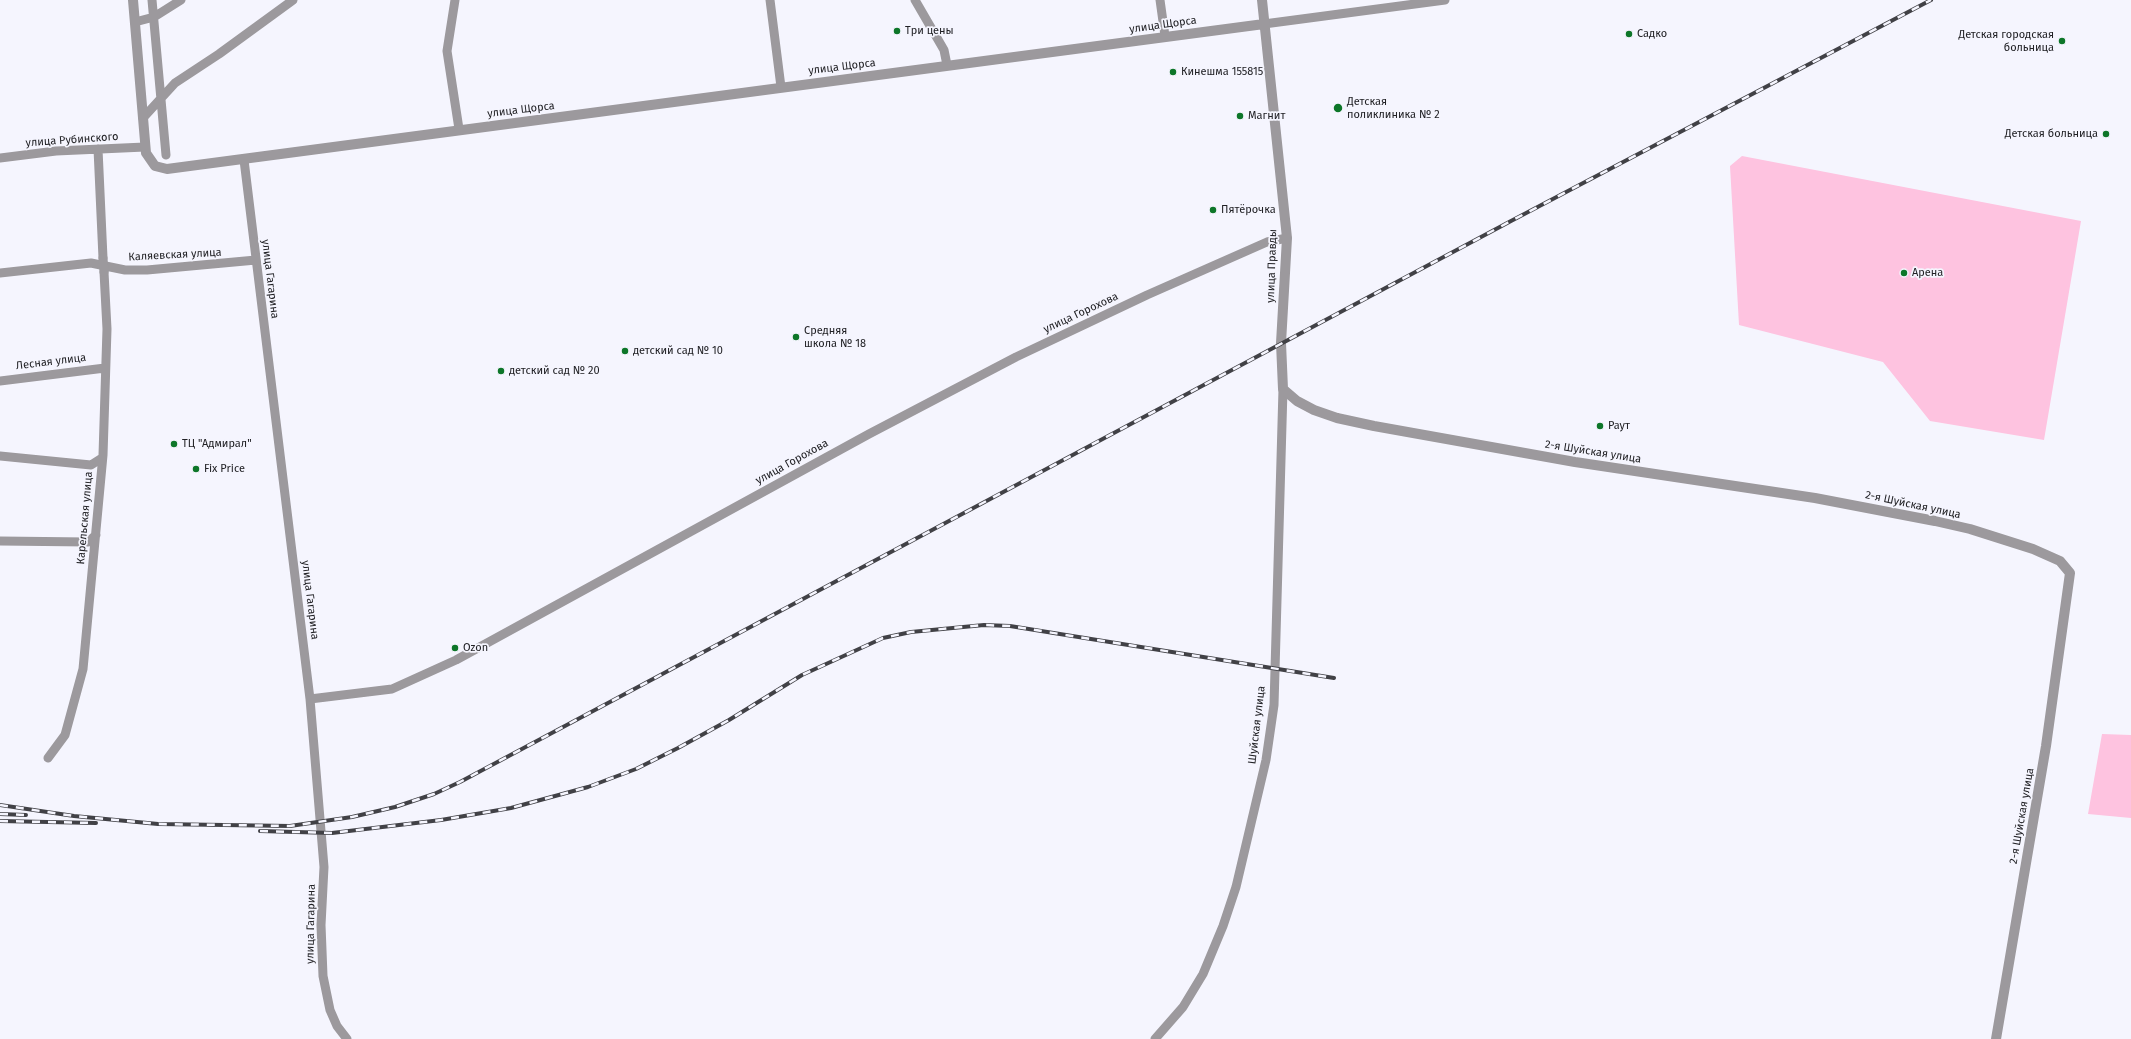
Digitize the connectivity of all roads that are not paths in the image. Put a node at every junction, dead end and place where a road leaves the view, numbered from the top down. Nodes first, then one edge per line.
1 (133, 0) edge
2 (152, 0) edge
3 (181, 0) edge
4 (293, 0) edge
5 (455, 0) edge
6 (770, 0) edge
7 (915, 0) edge
8 (1160, 0) edge
9 (1262, 0) edge
10 (1444, 0) edge
11 (1372, 5) edge
12 (154, 17) junction
13 (135, 22) junction
14 (1264, 24) junction
15 (1165, 36) junction
16 (947, 65) junction
17 (781, 87) junction
18 (161, 99) junction
19 (143, 118) junction
20 (459, 129) junction
21 (145, 147) junction
22 (98, 149) junction
23 (166, 155) dead end
24 (0, 158) edge
25 (244, 160) junction
26 (1287, 238) junction
27 (256, 260) junction
28 (0, 273) edge
29 (106, 368) junction
30 (0, 381) edge
31 (1283, 389) junction
32 (0, 456) edge
33 (102, 458) junction
34 (96, 535) junction
35 (0, 541) edge
36 (310, 699) junction
37 (48, 758) dead end
38 (347, 1039) edge
39 (1156, 1039) edge
40 (1996, 1039) edge

1 - 13 street
2 - 12 street
3 - 12 street
4 - 18 street
5 - 20 street
6 - 17 street
7 - 16 street
8 - 15 street
9 - 14 street, улица Правды
10 - 11 street, улица Щорса
11 - 14 street, улица Щорса
12 - 13 street
12 - 18 street
13 - 19 street
14 - 15 street, улица Щорса
14 - 26 street, улица Правды
15 - 16 street, улица Щорса
16 - 17 street, улица Щорса
17 - 20 street, улица Щорса
18 - 19 street
18 - 23 street
19 - 21 street
20 - 25 street, улица Щорса
21 - 22 street, улица Рубинского
21 - 25 street, улица Щорса
22 - 24 street, улица Рубинского
22 - 29 street, Карельская улица, bridge
25 - 27 street, улица Гагарина
26 - 31 street, улица Правды
26 - 36 street, улица Горохова
27 - 28 street, Каляевская улица
27 - 36 street, улица Гагарина
29 - 30 street, Лесная улица
29 - 33 street, Карельская улица
31 - 39 street, Шуйская улица
31 - 40 street, 2-я Шуйская улица
32 - 33 street
33 - 34 street, Карельская улица
34 - 35 street
34 - 37 street, Карельская улица
36 - 38 street, улица Гагарина

